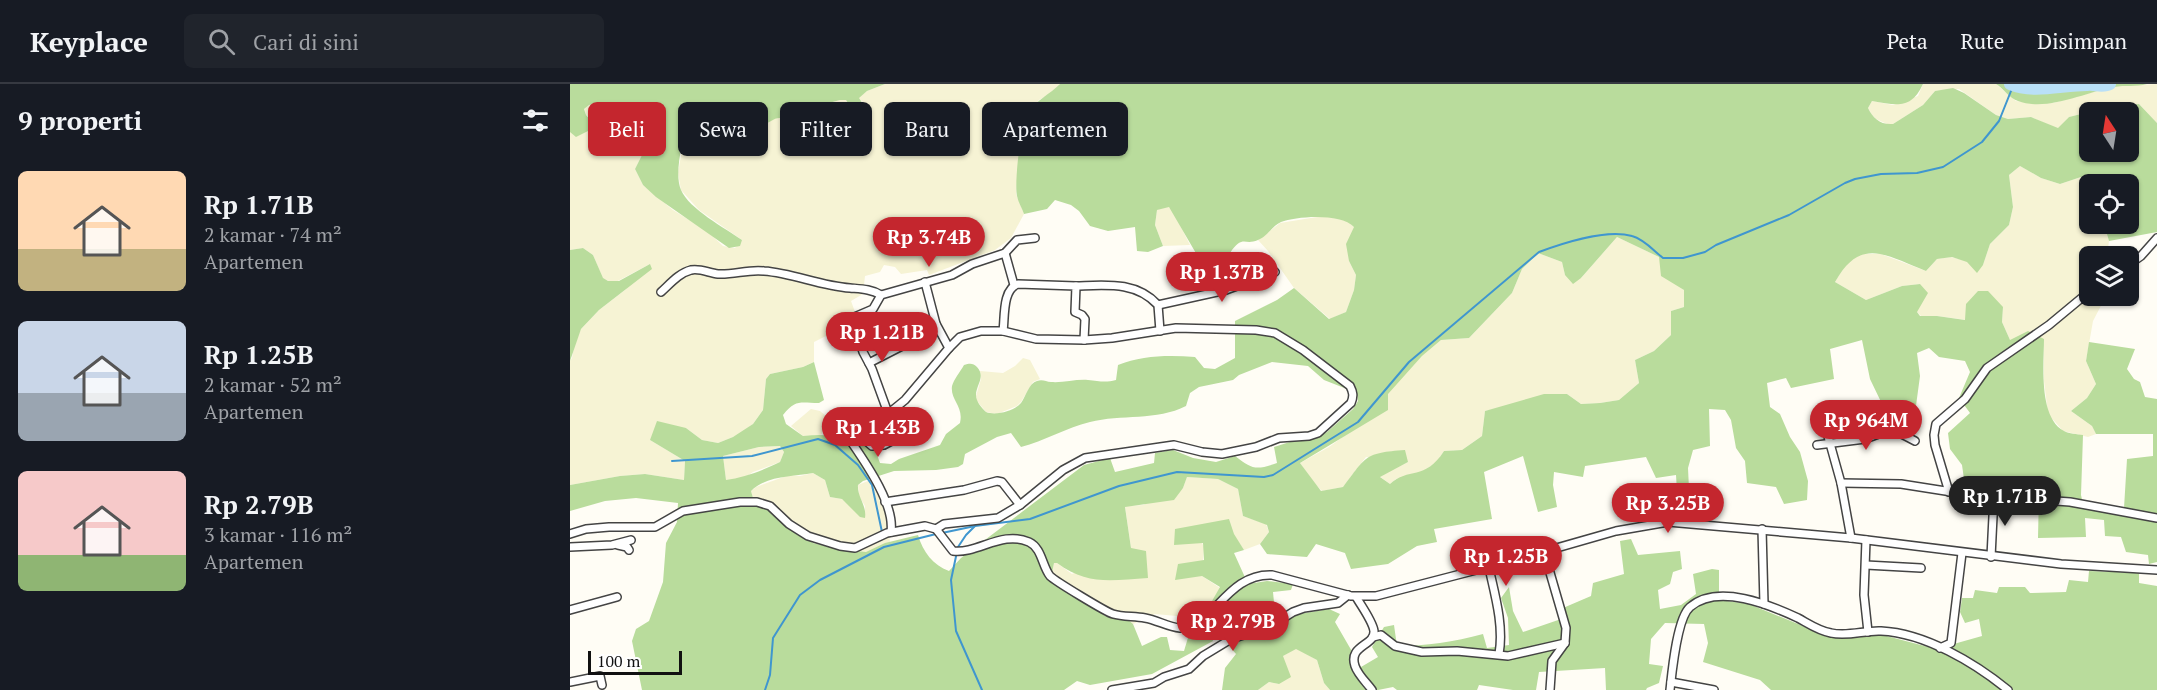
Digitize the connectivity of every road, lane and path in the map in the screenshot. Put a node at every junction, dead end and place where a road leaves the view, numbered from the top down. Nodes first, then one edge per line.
1 (1035, 238) dead end
2 (2157, 238) edge
3 (1005, 253) junction
4 (2139, 257) edge
5 (1275, 272) dead end
6 (925, 282) junction
7 (1014, 285) junction
8 (1076, 286) junction
9 (662, 292) dead end
10 (881, 295) junction
11 (2079, 300) edge
12 (1158, 305) junction
13 (936, 324) junction
14 (1160, 330) junction
15 (1003, 332) junction
16 (1084, 340) junction
17 (949, 348) junction
18 (869, 363) junction
19 (888, 413) junction
20 (1824, 422) dead end
21 (860, 429) junction
22 (912, 430) dead end
23 (1916, 441) dead end
24 (1831, 444) junction
25 (1817, 445) dead end
26 (1841, 483) junction
27 (1949, 492) junction
28 (1994, 496) junction
29 (885, 502) junction
30 (1020, 505) junction
31 (2157, 518) edge
32 (936, 529) junction
33 (1762, 530) junction
34 (889, 532) junction
35 (570, 534) edge
36 (1851, 538) junction
37 (631, 540) dead end
38 (1866, 540) junction
39 (612, 545) junction
40 (570, 547) edge
41 (629, 550) dead end
42 (1544, 552) junction
43 (1962, 553) junction
44 (1991, 556) junction
45 (1866, 565) junction
46 (1489, 567) junction
47 (1921, 568) dead end
48 (2157, 570) edge
49 (1348, 595) junction
50 (617, 597) dead end
51 (1356, 597) junction
52 (1764, 604) junction
53 (570, 610) edge
54 (1868, 632) junction
55 (1373, 637) junction
56 (1565, 643) junction
57 (1940, 648) junction
58 (1499, 654) junction
59 (570, 683) edge
60 (602, 685) dead end
61 (1671, 686) edge
62 (573, 690) edge
63 (1113, 690) edge
64 (1372, 690) edge
65 (1550, 690) edge
66 (1714, 690) edge
67 (2008, 690) edge

1 - 3 street
2 - 4 street
3 - 6 street
3 - 7 street
5 - 12 street
6 - 10 street
6 - 13 street
7 - 8 street
7 - 15 street
8 - 12 street
8 - 16 street
9 - 10 street
10 - 18 street
11 - 27 street
12 - 14 street
13 - 17 street
13 - 18 street
14 - 16 street
14 - 30 street
15 - 16 street
15 - 17 street
17 - 19 street
18 - 19 street
19 - 21 street
20 - 24 street
21 - 22 street
21 - 29 street
23 - 24 street
24 - 25 street
24 - 26 street
26 - 27 street
26 - 36 street
27 - 28 street
28 - 31 street
28 - 44 street
29 - 30 street
29 - 34 street
30 - 32 street
32 - 34 street
32 - 49 street
33 - 36 street
33 - 42 street
33 - 52 street
34 - 35 street
36 - 38 street
37 - 39 street
38 - 43 street
38 - 45 street
39 - 40 street
39 - 41 street
42 - 46 street
42 - 56 street
43 - 44 street
43 - 57 street
44 - 48 street
45 - 47 street
45 - 54 street
46 - 51 street
46 - 58 street
49 - 51 street
49 - 63 street
50 - 53 street
51 - 55 street
52 - 54 street
52 - 61 street
54 - 57 street
55 - 58 street
55 - 64 street
56 - 58 street
56 - 65 street
57 - 67 street
59 - 60 street
59 - 62 street
61 - 66 street

